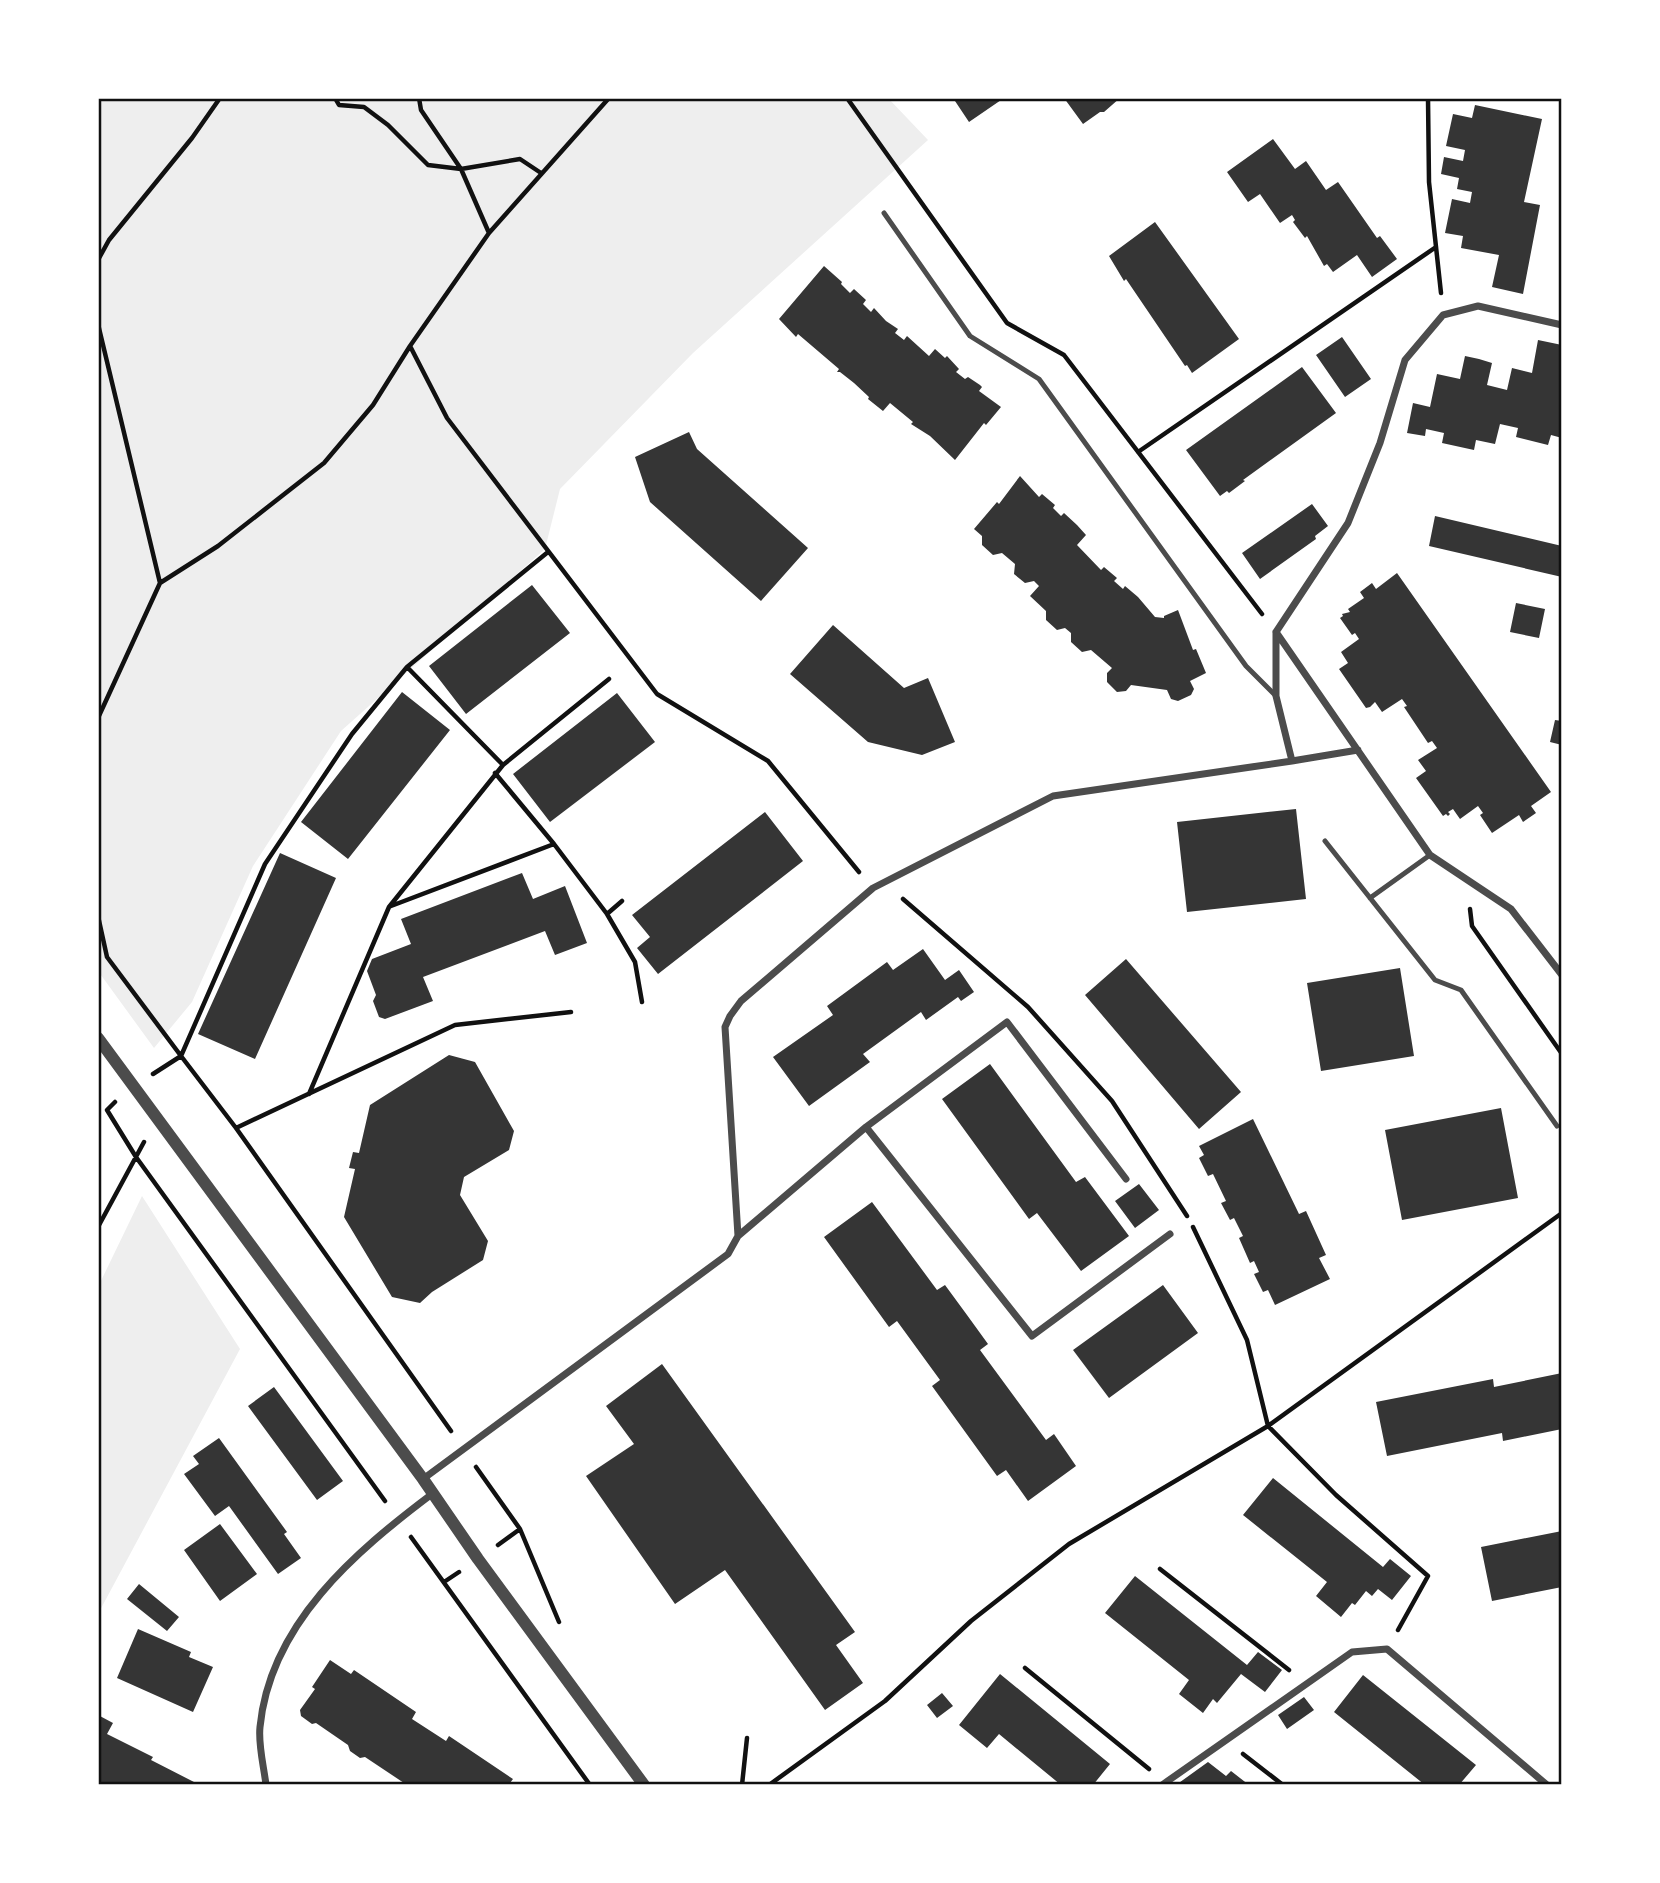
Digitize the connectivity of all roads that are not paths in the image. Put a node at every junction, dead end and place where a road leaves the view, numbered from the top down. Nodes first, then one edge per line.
1 (884, 212) dead end
2 (1562, 325) edge
3 (1276, 632) junction
4 (1276, 696) junction
5 (1359, 750) junction
6 (1292, 761) junction
7 (1325, 841) dead end
8 (1430, 855) junction
9 (1370, 898) junction
10 (1562, 975) edge
11 (98, 1038) edge
12 (1557, 1126) dead end
13 (866, 1127) junction
14 (1126, 1179) dead end
15 (1170, 1234) dead end
16 (738, 1236) junction
17 (423, 1479) junction
18 (432, 1494) junction
19 (1164, 1784) edge
20 (266, 1785) edge
21 (644, 1785) edge
22 (1547, 1785) edge

1 - 4 lane
2 - 3 street
3 - 4 street
3 - 5 street
4 - 6 street
5 - 6 street
5 - 8 street
6 - 16 street
7 - 9 lane
8 - 9 lane
8 - 10 street
9 - 12 lane
11 - 17 street
13 - 14 street
13 - 15 street
13 - 16 street
16 - 17 street
17 - 18 street
18 - 20 street
18 - 21 street
19 - 22 street

